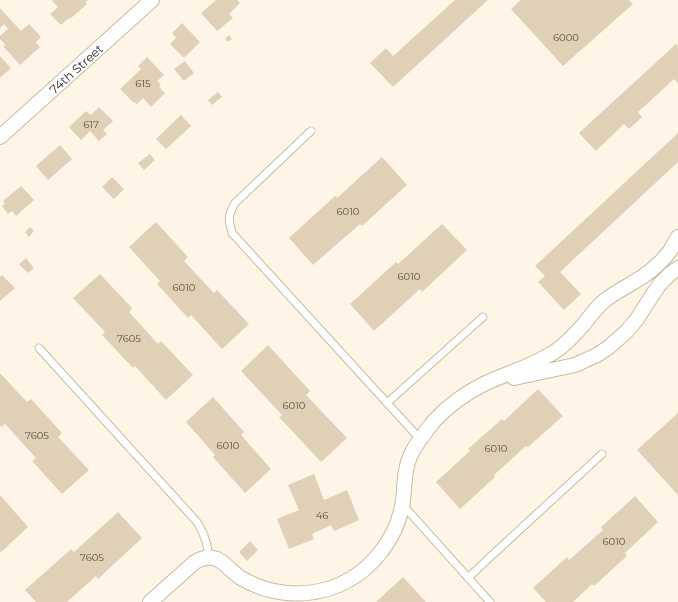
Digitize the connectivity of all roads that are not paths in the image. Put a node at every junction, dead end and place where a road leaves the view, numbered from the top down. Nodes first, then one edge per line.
1 (152, 0) edge
2 (311, 131) dead end
3 (0, 137) edge
4 (678, 237) edge
5 (678, 268) edge
6 (483, 317) dead end
7 (39, 348) dead end
8 (482, 385) junction
9 (387, 403) junction
10 (420, 439) junction
11 (602, 454) dead end
12 (402, 504) junction
13 (209, 557) junction
14 (468, 578) junction
15 (303, 598) edge
16 (150, 602) edge
17 (490, 602) edge

1 - 3 street, 74th Street
2 - 9 lane
4 - 8 street
5 - 8 street
6 - 9 lane
7 - 13 lane
8 - 10 street
9 - 10 lane
10 - 12 street
11 - 14 lane
12 - 14 lane
12 - 15 street
13 - 15 street
13 - 16 street
14 - 17 lane

